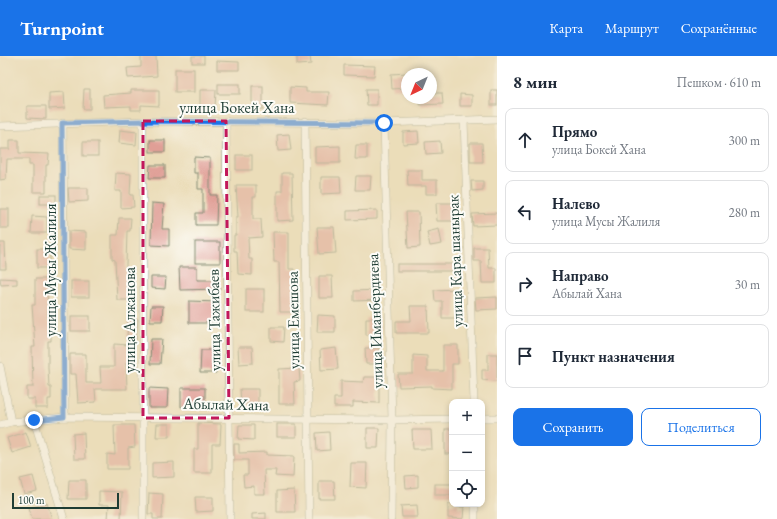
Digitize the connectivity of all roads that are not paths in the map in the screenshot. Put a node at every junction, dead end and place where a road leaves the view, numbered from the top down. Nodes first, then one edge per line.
1 (497, 119) edge
2 (464, 120) junction
3 (143, 121) junction
4 (226, 121) junction
5 (305, 121) junction
6 (62, 123) junction
7 (384, 123) junction
8 (0, 126) edge
9 (0, 366) edge
10 (474, 399) edge
11 (64, 417) junction
12 (143, 418) junction
13 (229, 418) junction
14 (485, 418) edge
15 (497, 418) edge
16 (449, 419) edge
17 (34, 420) junction
18 (308, 420) junction
19 (392, 420) junction
20 (11, 422) junction
21 (0, 425) edge
22 (475, 507) edge
23 (64, 519) edge
24 (143, 519) edge
25 (230, 519) edge
26 (309, 519) edge
27 (391, 519) edge
28 (476, 519) edge

1 - 2 street, улица Бокей Хана
2 - 7 street, улица Бокей Хана
2 - 10 street, улица Кара шанырак
3 - 4 street, улица Бокей Хана
3 - 6 street, улица Бокей Хана
3 - 12 street, улица Алжанова
4 - 5 street, улица Бокей Хана
4 - 13 street, улица Тажибаев
5 - 7 street, улица Бокей Хана
5 - 18 street, улица Емешова
6 - 8 street, улица Бокей Хана
6 - 11 street, улица Мусы Жалиля
7 - 19 street, улица Иманбердиева
9 - 20 street
11 - 12 street, Абылай Хана
11 - 17 street, Абылай Хана
12 - 13 street, Абылай Хана
12 - 24 street, улица Алжанова
13 - 18 street, Абылай Хана
13 - 25 street, улица Тажибаев
14 - 15 street
16 - 19 street, Абылай Хана
17 - 20 street, Абылай Хана
17 - 23 street
18 - 19 street, Абылай Хана
18 - 26 street, улица Емешова
19 - 27 street, улица Иманбердиева
20 - 21 street, Абылай Хана
22 - 28 street

